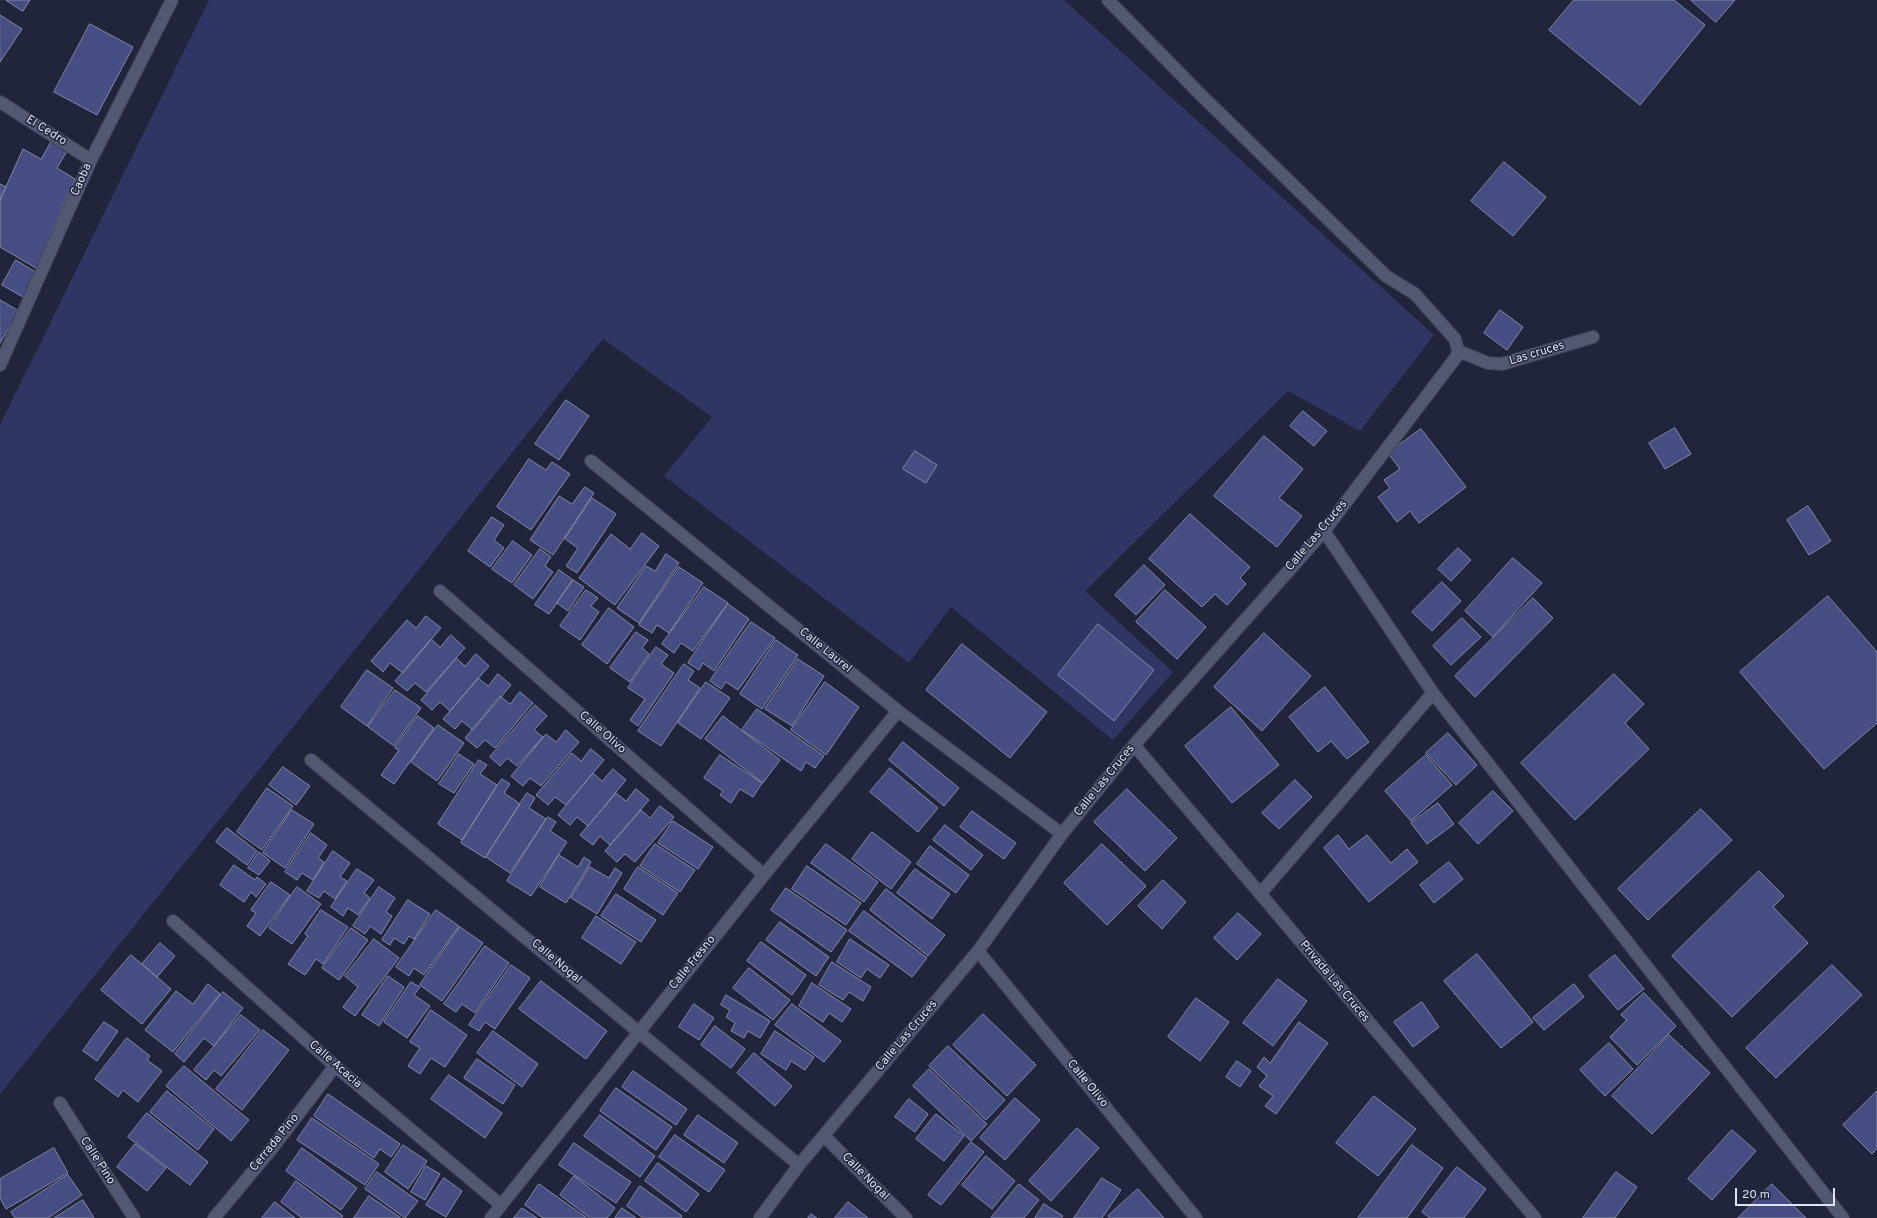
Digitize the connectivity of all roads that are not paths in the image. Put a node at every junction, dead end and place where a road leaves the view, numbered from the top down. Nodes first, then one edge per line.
1 (172, 0) edge
2 (1108, 0) edge
3 (0, 102) edge
4 (91, 160) junction
5 (1592, 337) dead end
6 (1458, 350) junction
7 (0, 365) edge
8 (592, 461) dead end
9 (1324, 531) junction
10 (440, 591) dead end
11 (1433, 693) junction
12 (898, 711) junction
13 (1134, 745) junction
14 (311, 760) dead end
15 (1062, 834) junction
16 (764, 875) junction
17 (1260, 894) junction
18 (173, 921) dead end
19 (978, 951) junction
20 (640, 1031) junction
21 (335, 1066) junction
22 (60, 1103) dead end
23 (824, 1136) junction
24 (799, 1165) junction
25 (501, 1205) junction
26 (134, 1218) edge
27 (214, 1218) edge
28 (491, 1218) edge
29 (760, 1218) edge
30 (906, 1218) edge
31 (1196, 1218) edge
32 (1535, 1218) edge
33 (1843, 1218) edge

1 - 4 street, Caoba
2 - 6 street
3 - 4 street, El Cedro
4 - 7 street, Caoba
5 - 6 street, Las cruces
6 - 9 street, Calle Las Cruces
8 - 12 street, Calle Laurel
9 - 11 street
9 - 13 street, Calle Las Cruces
10 - 16 street, Calle Olivo
11 - 17 street
11 - 33 street
12 - 15 street, Calle Laurel
12 - 16 street, Calle Fresno
13 - 15 street, Calle Las Cruces
13 - 17 street, Privada Las Cruces
14 - 20 street, Calle Nogal
15 - 19 street, Calle Las Cruces
16 - 20 street, Calle Fresno
17 - 32 street, Privada Las Cruces
18 - 21 street, Calle Acacia
19 - 23 street, Calle Las Cruces
19 - 31 street, Calle Olivo
20 - 24 street, Calle Nogal
20 - 25 street, Calle Fresno
21 - 25 street, Calle Acacia
21 - 27 street, Cerrada Pino
22 - 26 street, Calle Pino
23 - 24 street, Calle Las Cruces
23 - 30 street, Calle Nogal
24 - 29 street, Calle Las Cruces
25 - 28 street, Calle Fresno

